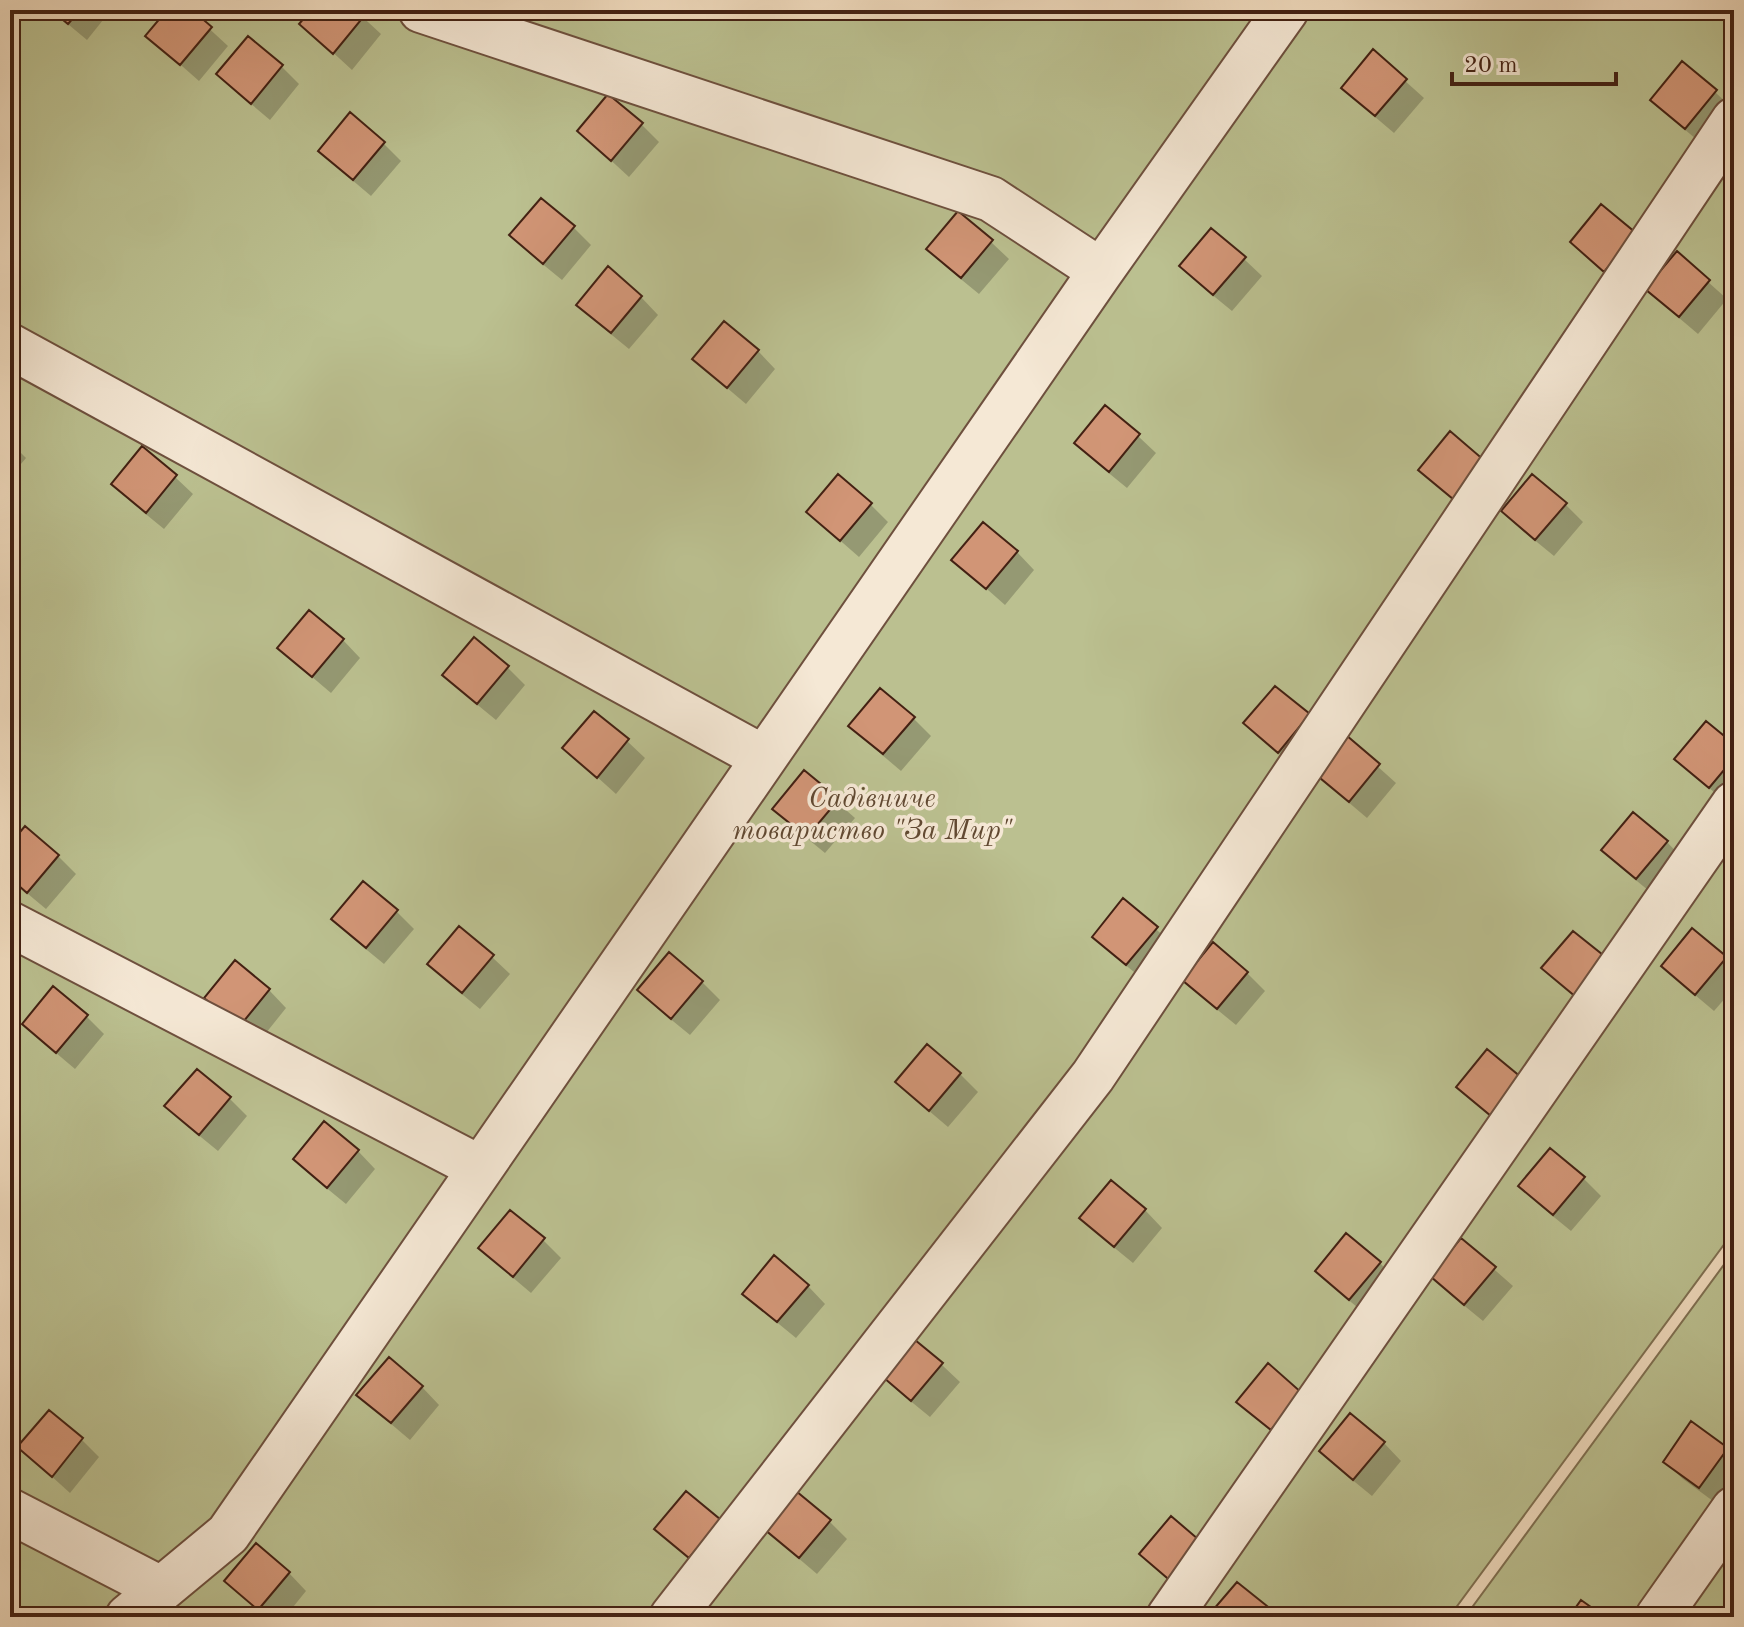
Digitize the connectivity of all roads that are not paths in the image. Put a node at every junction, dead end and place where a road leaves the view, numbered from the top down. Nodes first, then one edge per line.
1 (421, 10) edge
2 (1286, 10) edge
3 (1734, 120) edge
4 (1101, 271) junction
5 (10, 346) edge
6 (764, 758) junction
7 (1734, 804) edge
8 (10, 924) edge
9 (480, 1168) junction
10 (1734, 1509) edge
11 (10, 1511) edge
12 (161, 1589) junction
13 (128, 1617) edge
14 (672, 1617) edge
15 (1169, 1617) edge
16 (1658, 1617) edge

1 - 4 street
2 - 4 street
3 - 14 street
4 - 6 street
5 - 6 street
6 - 9 street
7 - 15 street
8 - 9 street
9 - 12 street
10 - 16 street
11 - 12 street
12 - 13 street

